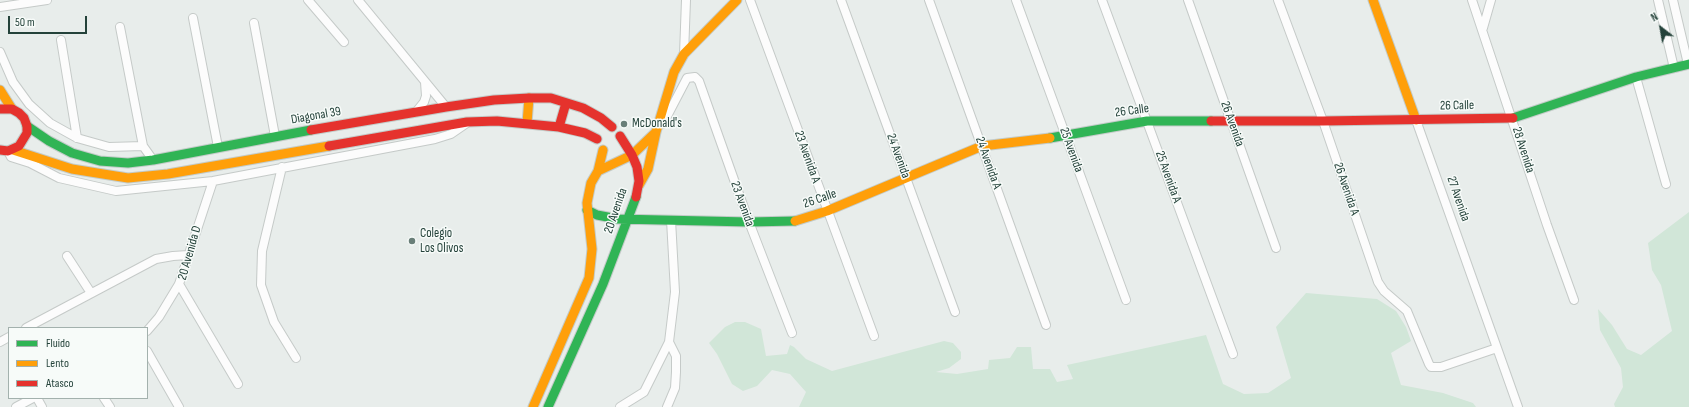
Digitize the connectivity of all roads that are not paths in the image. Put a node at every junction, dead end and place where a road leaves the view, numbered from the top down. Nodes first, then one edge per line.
1 (46, 0) edge
2 (308, 0) edge
3 (358, 0) edge
4 (686, 0) edge
5 (738, 0) edge
6 (750, 0) edge
7 (841, 0) edge
8 (930, 0) edge
9 (1016, 0) edge
10 (1102, 0) edge
11 (1188, 0) edge
12 (1278, 0) edge
13 (1372, 0) edge
14 (1472, 0) edge
15 (1491, 0) edge
16 (1658, 0) edge
17 (1674, 0) edge
18 (0, 7) edge
19 (192, 18) dead end
20 (254, 23) dead end
21 (120, 27) dead end
22 (1482, 28) junction
23 (60, 40) dead end
24 (344, 42) dead end
25 (0, 52) edge
26 (684, 54) junction
27 (1688, 64) edge
28 (1674, 68) junction
29 (1636, 77) junction
30 (425, 81) junction
31 (0, 90) edge
32 (529, 98) junction
33 (566, 103) junction
34 (446, 107) junction
35 (0, 109) edge
36 (12, 109) junction
37 (416, 112) junction
38 (1512, 118) junction
39 (1416, 120) junction
40 (1147, 121) junction
41 (1231, 121) junction
42 (1323, 121) junction
43 (467, 122) junction
44 (527, 123) junction
45 (27, 126) junction
46 (559, 127) junction
47 (612, 127) dead end
48 (656, 132) junction
49 (275, 136) junction
50 (620, 136) dead end
51 (1066, 136) junction
52 (77, 138) junction
53 (597, 139) dead end
54 (143, 146) junction
55 (982, 146) junction
56 (218, 147) junction
57 (7, 150) edge
58 (603, 150) dead end
59 (632, 155) junction
60 (153, 160) junction
61 (282, 167) junction
62 (598, 171) junction
63 (906, 179) junction
64 (213, 181) junction
65 (1666, 184) dead end
66 (638, 187) junction
67 (587, 210) junction
68 (827, 210) junction
69 (628, 219) junction
70 (671, 220) junction
71 (749, 222) junction
72 (1276, 248) dead end
73 (188, 255) junction
74 (67, 256) dead end
75 (179, 284) junction
76 (91, 293) junction
77 (1126, 300) dead end
78 (1574, 300) dead end
79 (955, 312) dead end
80 (1046, 325) dead end
81 (28, 327) edge
82 (148, 330) edge
83 (792, 333) dead end
84 (874, 336) dead end
85 (669, 342) junction
86 (1497, 348) junction
87 (148, 353) edge
88 (1233, 354) dead end
89 (296, 358) dead end
90 (238, 384) dead end
91 (30, 399) edge
92 (16, 407) edge
93 (179, 407) edge
94 (533, 407) edge
95 (548, 407) edge
96 (620, 407) edge
97 (667, 407) edge
98 (1518, 407) edge

1 - 18 street
2 - 24 street
3 - 30 street
4 - 26 street
5 - 26 main road
6 - 68 street, 23 Avenida A
7 - 63 street, 24 Avenida
8 - 55 street, 24 Avenida A
9 - 51 street, 25 Avenida
10 - 40 street, 25 Avenida A
11 - 41 street, 26 Avenida
12 - 42 street, 26 Avenida A
13 - 39 main road, 27 Avenida
14 - 22 street, 28 Avenida
15 - 22 street
16 - 28 street
17 - 27 street
19 - 56 street
20 - 49 street
21 - 54 street
22 - 38 street, 28 Avenida
23 - 52 street
25 - 52 street
26 - 48 main road
27 - 28 main road, 26 Calle
28 - 29 main road, 26 Calle
29 - 38 main road, 26 Calle
29 - 65 street
30 - 34 street
30 - 37 street
31 - 36 main road
32 - 33 main road, Diagonal 39
32 - 34 main road, Diagonal 39
32 - 44 main road
33 - 46 main road
33 - 47 main road, Diagonal 39
34 - 37 main road, Diagonal 39
35 - 36 main road
36 - 45 main road, Diagonal 39
37 - 49 main road, Diagonal 39
38 - 39 main road, 26 Calle
38 - 78 street, 28 Avenida
39 - 42 main road, 26 Calle
39 - 86 street, 27 Avenida
40 - 41 main road, 26 Calle
40 - 51 main road, 26 Calle
40 - 88 street, 25 Avenida A
41 - 42 main road, 26 Calle
41 - 72 street, 26 Avenida
42 - 86 street, 26 Avenida A
43 - 44 main road
43 - 57 main road
43 - 61 street
44 - 46 main road
45 - 57 main road
45 - 60 main road, Diagonal 39
46 - 53 main road
48 - 59 main road
48 - 66 main road
48 - 71 street, 23 Avenida
49 - 56 main road, Diagonal 39
50 - 59 main road, 20 Avenida
51 - 55 main road, 26 Calle
51 - 77 street, 25 Avenida
52 - 54 street
54 - 60 street
55 - 63 main road, 26 Calle
55 - 80 street, 24 Avenida A
56 - 60 main road, Diagonal 39
57 - 64 street
58 - 62 main road, 20 Avenida
59 - 62 main road
59 - 66 main road, 20 Avenida
61 - 64 street
61 - 89 street
62 - 67 main road, 20 Avenida
63 - 68 main road, 26 Calle
63 - 79 street, 24 Avenida
64 - 73 street, 20 Avenida D
66 - 69 main road, 20 Avenida
67 - 69 main road, 26 Calle
67 - 94 main road, 20 Avenida
68 - 71 main road, 26 Calle
68 - 84 street, 23 Avenida A
69 - 70 main road, 26 Calle
69 - 95 main road, 20 Avenida
70 - 71 main road, 26 Calle
70 - 85 street
71 - 83 street, 23 Avenida
73 - 75 street, 20 Avenida D
73 - 76 street
74 - 76 street
75 - 82 street
75 - 90 street, 20 Avenida D
76 - 81 street
85 - 96 street
85 - 97 street
86 - 98 street, 27 Avenida
87 - 93 street
91 - 92 street

